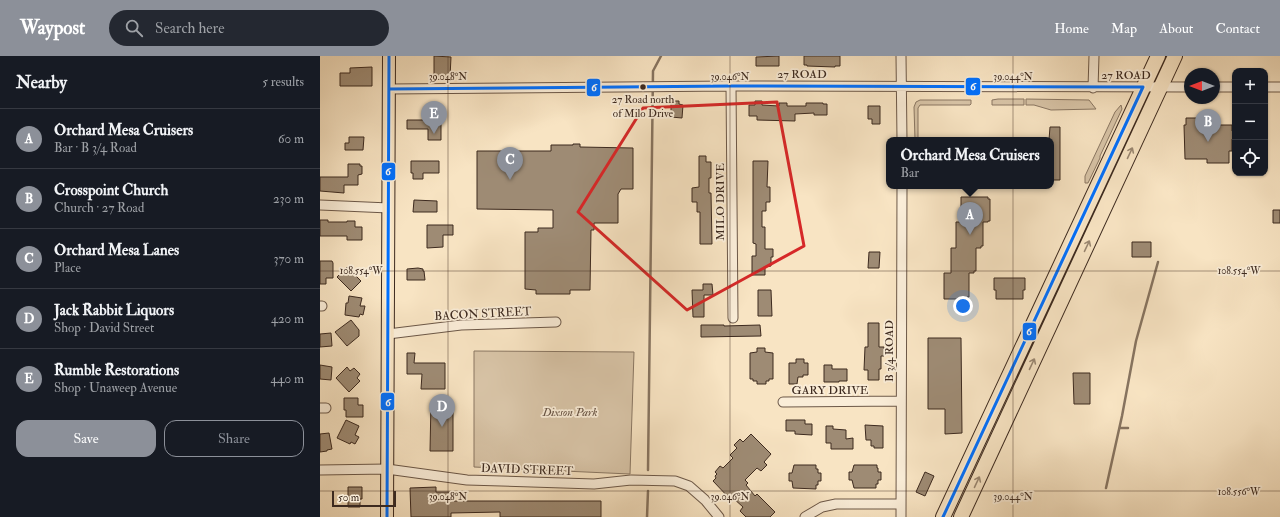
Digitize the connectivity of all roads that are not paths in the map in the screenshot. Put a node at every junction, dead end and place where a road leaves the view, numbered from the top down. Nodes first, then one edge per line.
1 (390, 56) edge
2 (901, 56) edge
3 (1094, 56) edge
4 (1158, 56) edge
5 (1175, 56) edge
6 (731, 86) junction
7 (902, 86) junction
8 (1143, 87) junction
9 (1161, 87) junction
10 (1184, 87) edge
11 (1220, 87) edge
12 (1232, 87) edge
13 (1268, 87) edge
14 (1280, 87) edge
15 (1094, 88) junction
16 (389, 89) junction
17 (902, 137) edge
18 (902, 189) edge
19 (320, 205) edge
20 (389, 208) junction
21 (733, 318) dead end
22 (556, 322) dead end
23 (388, 334) junction
24 (901, 401) junction
25 (784, 402) dead end
26 (387, 469) junction
27 (320, 470) edge
28 (901, 504) junction
29 (387, 517) edge
30 (719, 517) edge
31 (805, 517) edge
32 (901, 517) edge
33 (943, 517) edge
34 (961, 517) edge

1 - 16 main road
2 - 7 street
3 - 15 street
4 - 8 highway
5 - 9 highway
6 - 7 street, 27 ROAD
6 - 16 street, 27 ROAD
6 - 21 street, MILO DRIVE
7 - 15 street, 27 ROAD
7 - 17 street
8 - 9 street, 27 ROAD
8 - 15 street, 27 ROAD
8 - 33 highway
9 - 10 street, 27 ROAD
34 -> 9 highway
11 - 12 street
13 - 14 street
16 - 20 main road
18 - 24 street, B 3/4 ROAD
19 - 20 street
20 - 23 main road
22 - 23 street, BACON STREET
23 - 26 main road
24 - 25 street, GARY DRIVE
24 - 28 street, B 3/4 ROAD
26 - 27 street, DAVID STREET
26 - 29 main road
26 - 30 street, DAVID STREET
28 - 31 street
28 - 32 street, B 3/4 ROAD

